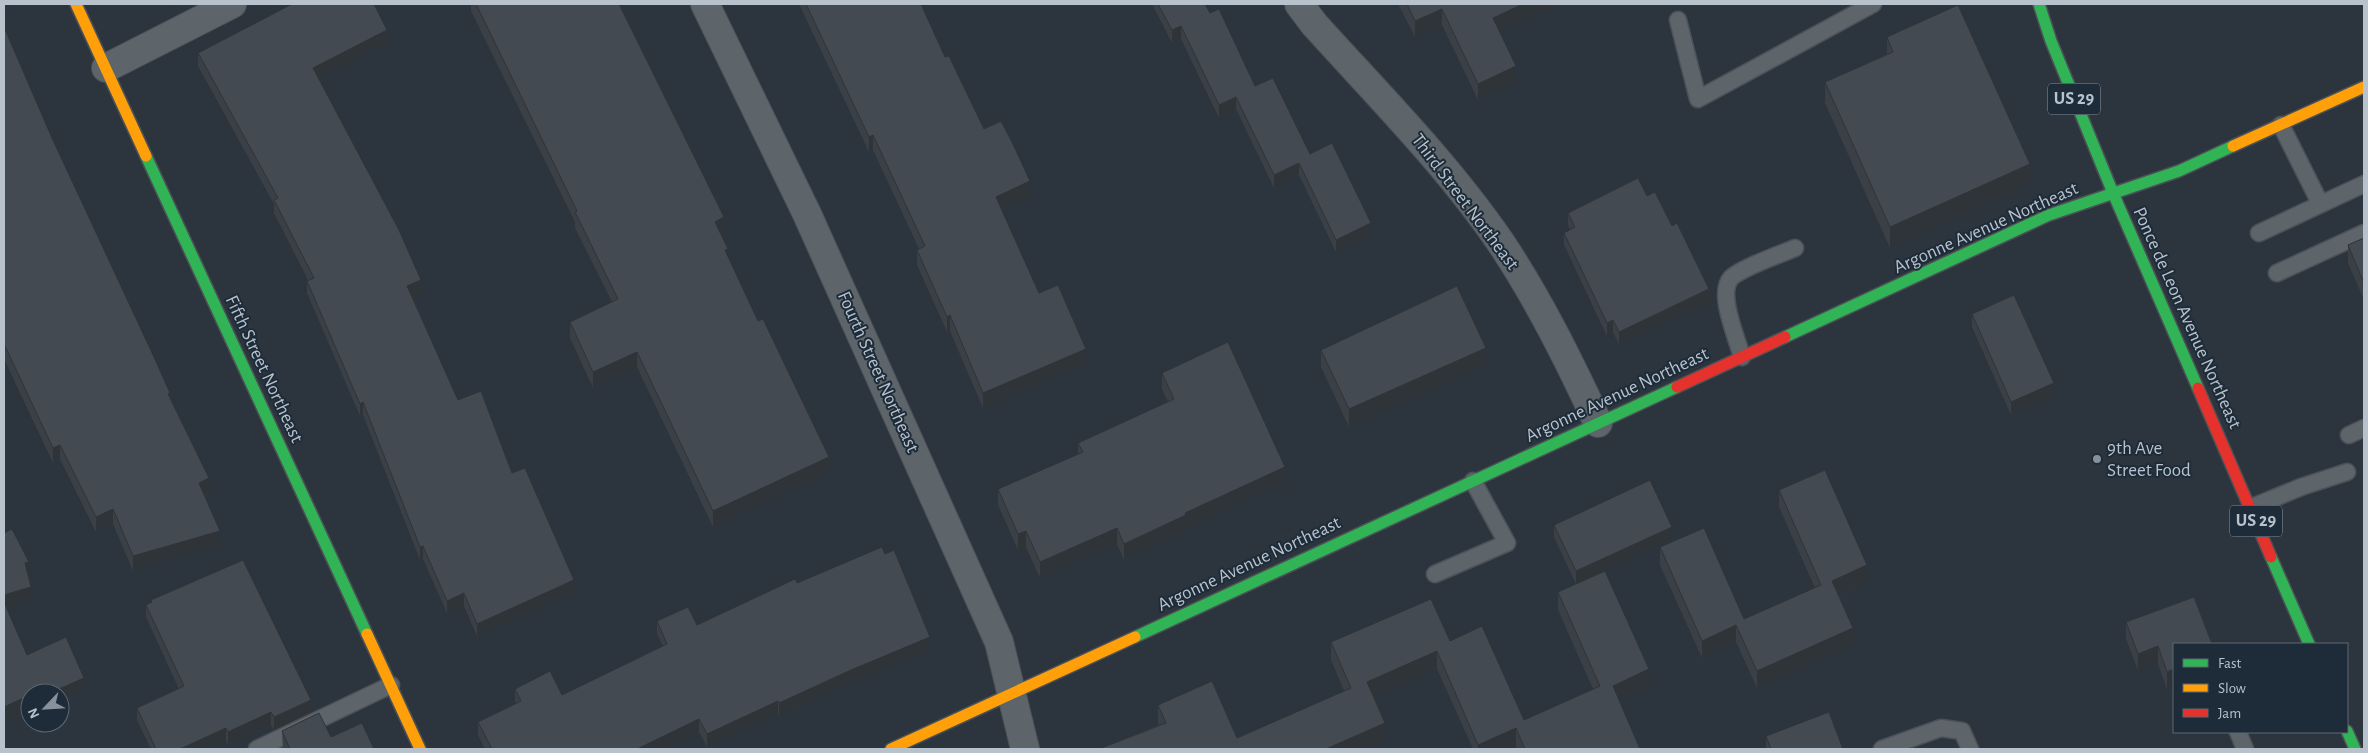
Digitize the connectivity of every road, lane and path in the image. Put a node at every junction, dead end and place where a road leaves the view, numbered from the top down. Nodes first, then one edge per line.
1 (76, 4) edge
2 (232, 4) edge
3 (705, 4) edge
4 (1299, 4) edge
5 (1873, 4) edge
6 (2038, 4) edge
7 (1678, 20) dead end
8 (106, 68) junction
9 (2364, 87) edge
10 (2281, 125) junction
11 (2364, 184) edge
12 (2113, 193) junction
13 (2320, 203) junction
14 (2259, 233) dead end
15 (2364, 233) edge
16 (1795, 248) dead end
17 (2277, 273) dead end
18 (1742, 356) junction
19 (1598, 423) junction
20 (2364, 428) edge
21 (2349, 435) dead end
22 (2347, 472) dead end
23 (1473, 481) junction
24 (2250, 508) junction
25 (1435, 574) dead end
26 (2309, 643) edge
27 (391, 685) junction
28 (1012, 693) junction
29 (2238, 733) edge
30 (2348, 733) edge
31 (257, 749) edge
32 (420, 749) edge
33 (891, 749) edge
34 (1025, 749) edge
35 (1882, 749) edge
36 (1970, 749) edge
37 (2245, 749) edge
38 (2355, 749) edge

1 - 8 main road, Fifth Street Northeast
2 - 8 street
3 - 28 street, Fourth Street Northeast
4 - 19 street, Third Street Northeast
5 - 7 lane
6 - 12 main road, Ponce de Leon Avenue Northeast / US 29
8 - 27 main road, Fifth Street Northeast
9 - 10 main road, Argonne Avenue Northeast
10 - 12 main road, Argonne Avenue Northeast
10 - 13 lane
11 - 13 lane
12 - 18 main road, Argonne Avenue Northeast
12 - 24 main road, Ponce de Leon Avenue Northeast / US 29
13 - 14 lane
15 - 17 lane
16 - 18 lane
18 - 19 main road, Argonne Avenue Northeast
19 - 23 main road, Argonne Avenue Northeast
20 - 21 lane
22 - 24 lane
23 - 25 lane
23 - 28 main road, Argonne Avenue Northeast
24 - 26 main road, Ponce de Leon Avenue Northeast / US 29
27 - 31 lane
27 - 32 main road, Fifth Street Northeast
28 - 33 main road, Argonne Avenue Northeast
28 - 34 street, Fourth Street Northeast
29 - 37 lane
30 - 38 main road
35 - 36 lane

